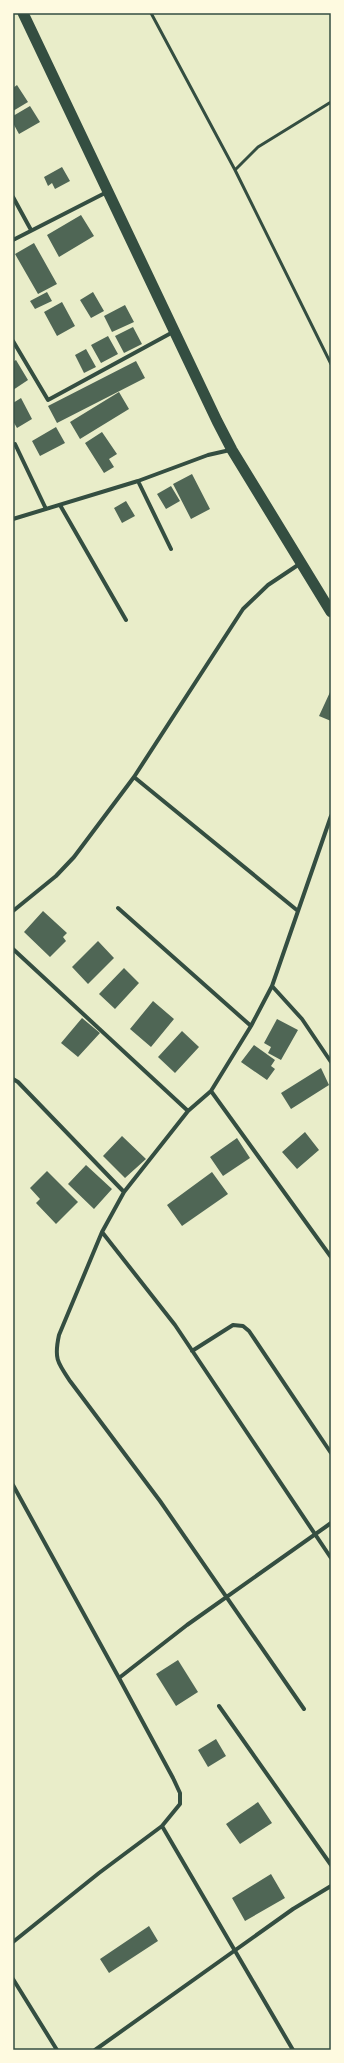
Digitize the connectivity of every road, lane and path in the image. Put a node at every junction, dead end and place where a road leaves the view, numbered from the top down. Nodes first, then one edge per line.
1 (23, 13) edge
2 (151, 13) edge
3 (331, 102) edge
4 (235, 170) junction
5 (109, 191) junction
6 (13, 197) edge
7 (31, 230) junction
8 (13, 240) edge
9 (173, 332) junction
10 (13, 341) edge
11 (331, 364) edge
12 (15, 444) dead end
13 (232, 450) junction
14 (138, 481) junction
15 (60, 505) junction
16 (46, 509) junction
17 (14, 519) edge
18 (171, 549) dead end
19 (302, 563) junction
20 (331, 612) edge
21 (126, 620) dead end
22 (134, 777) junction
23 (331, 816) edge
24 (118, 908) dead end
25 (13, 911) edge
26 (298, 911) junction
27 (13, 949) edge
28 (272, 986) junction
29 (251, 1026) junction
30 (331, 1062) edge
31 (13, 1079) edge
32 (211, 1091) junction
33 (188, 1111) junction
34 (124, 1192) junction
35 (102, 1232) junction
36 (331, 1257) edge
37 (192, 1351) junction
38 (331, 1453) edge
39 (13, 1485) edge
40 (331, 1523) edge
41 (315, 1533) junction
42 (331, 1558) edge
43 (227, 1598) junction
44 (119, 1678) junction
45 (219, 1706) dead end
46 (304, 1709) dead end
47 (162, 1826) junction
48 (331, 1865) edge
49 (331, 1886) edge
50 (13, 1942) edge
51 (235, 1950) junction
52 (13, 1979) edge
53 (57, 2050) edge
54 (95, 2050) edge
55 (293, 2050) edge

1 - 5 highway
2 - 4 lane
3 - 4 lane
4 - 11 lane
5 - 7 street
5 - 9 highway
6 - 7 street
7 - 8 street
9 - 10 street
9 - 13 highway
12 - 16 street
13 - 14 street
13 - 19 highway
14 - 15 street
14 - 18 street
15 - 16 street
15 - 21 street
16 - 17 street
19 - 20 highway
19 - 22 street
22 - 25 street
22 - 26 street
23 - 26 street
24 - 29 street
26 - 28 street
27 - 33 street
28 - 29 street
28 - 30 street
29 - 32 street
31 - 34 street
32 - 33 street
32 - 36 street
33 - 34 street
34 - 35 street
35 - 37 street
35 - 43 street
37 - 38 street
37 - 41 street
39 - 44 street
40 - 41 street
41 - 42 street
41 - 43 street
43 - 44 street
43 - 46 street
44 - 47 street
45 - 48 street
47 - 50 street
47 - 51 street
49 - 51 street
51 - 54 street
51 - 55 street
52 - 53 street

